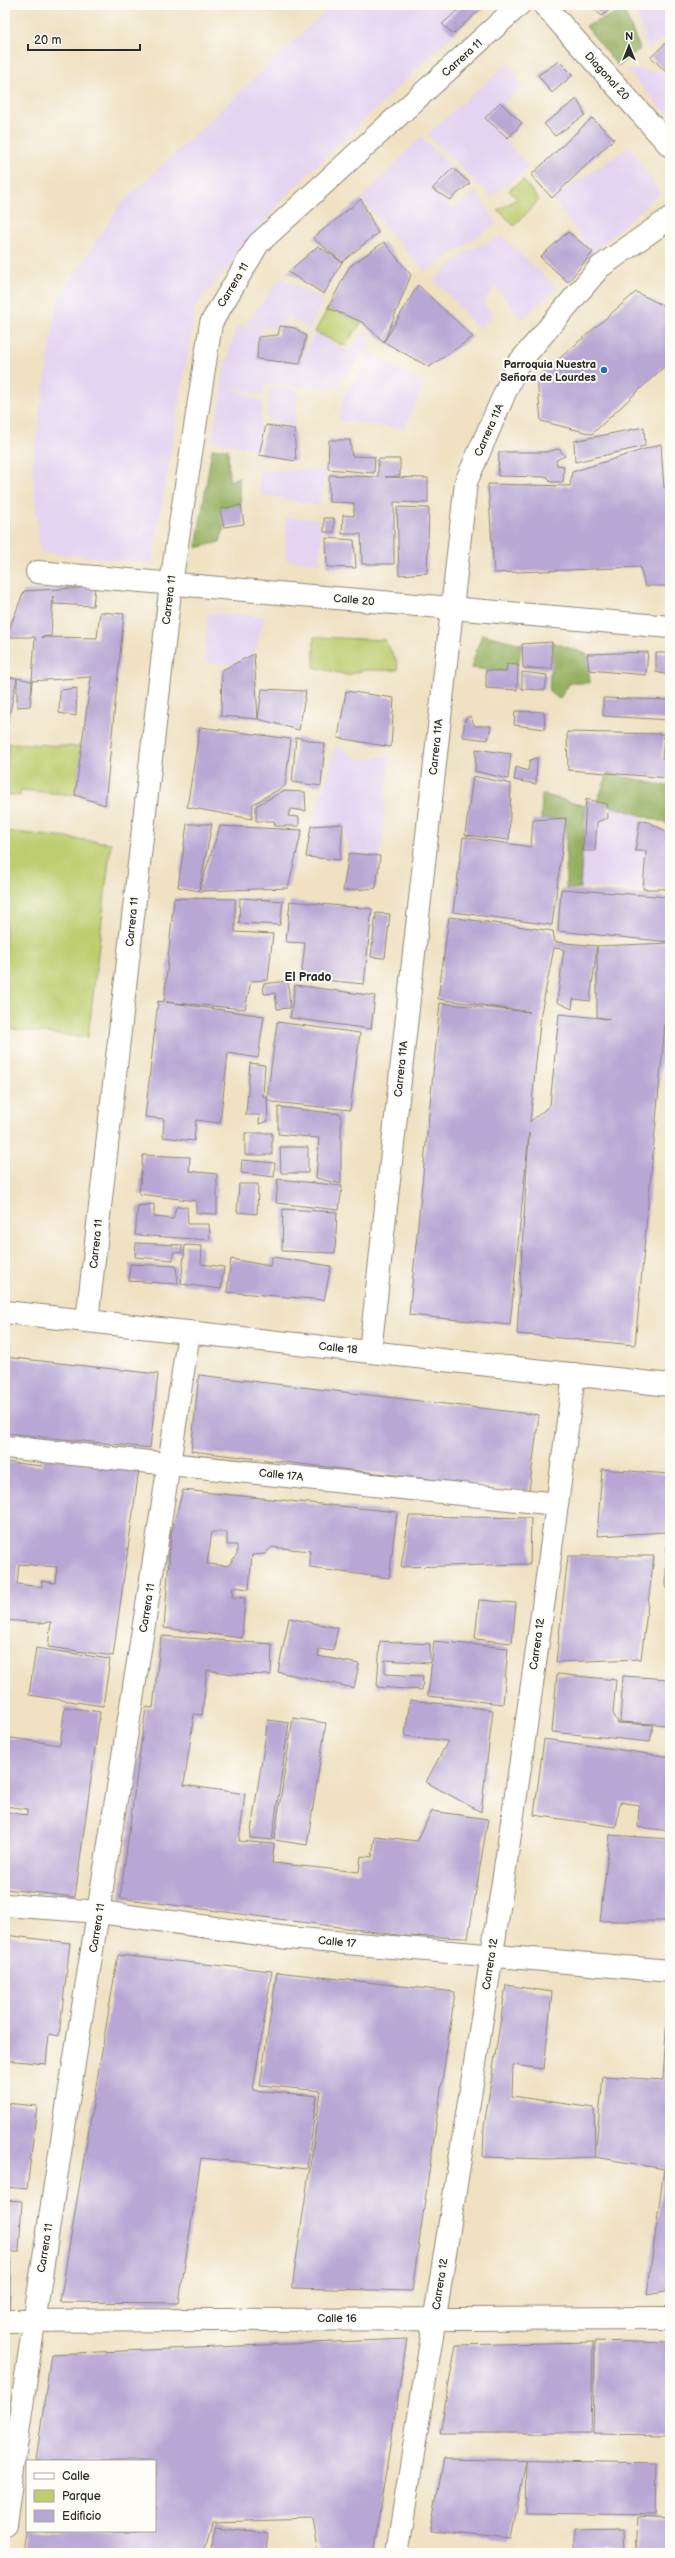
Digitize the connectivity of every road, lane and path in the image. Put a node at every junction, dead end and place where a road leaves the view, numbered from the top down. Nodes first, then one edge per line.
1 (519, 5) edge
2 (544, 5) edge
3 (670, 146) edge
4 (670, 218) edge
5 (37, 572) dead end
6 (171, 583) junction
7 (451, 608) junction
8 (670, 627) edge
9 (5, 1312) edge
10 (87, 1321) junction
11 (189, 1332) junction
12 (370, 1352) junction
13 (574, 1374) junction
14 (670, 1385) edge
15 (5, 1447) edge
16 (169, 1464) junction
17 (557, 1504) junction
18 (5, 1905) edge
19 (100, 1912) junction
20 (491, 1957) junction
21 (670, 1971) edge
22 (435, 2318) junction
23 (670, 2318) edge
24 (5, 2321) edge
25 (33, 2321) junction
26 (5, 2525) edge
27 (397, 2553) edge

1 - 6 street, Carrera 11
2 - 3 street, Diagonal 20
4 - 7 street, Carrera 11A
5 - 6 street, Calle 20
6 - 7 street, Calle 20
6 - 10 street, Carrera 11
7 - 8 street, Calle 20
7 - 12 street, Carrera 11A
9 - 10 street, Calle 18
10 - 11 street, Calle 18
11 - 12 street, Calle 18
11 - 16 street, Carrera 11
12 - 13 street, Calle 18
13 - 14 street, Calle 18
13 - 17 street, Carrera 12
15 - 16 street, Calle 17A
16 - 17 street, Calle 17A
16 - 19 street, Carrera 11
17 - 20 street, Carrera 12
18 - 19 street, Calle 17
19 - 20 street, Calle 17
19 - 25 street, Carrera 11
20 - 21 street, Calle 17
20 - 22 street, Carrera 12
22 - 23 street, Calle 16
22 - 25 street, Calle 16
22 - 27 street, Carrera 12
24 - 25 street, Calle 16
25 - 26 street, Carrera 11

